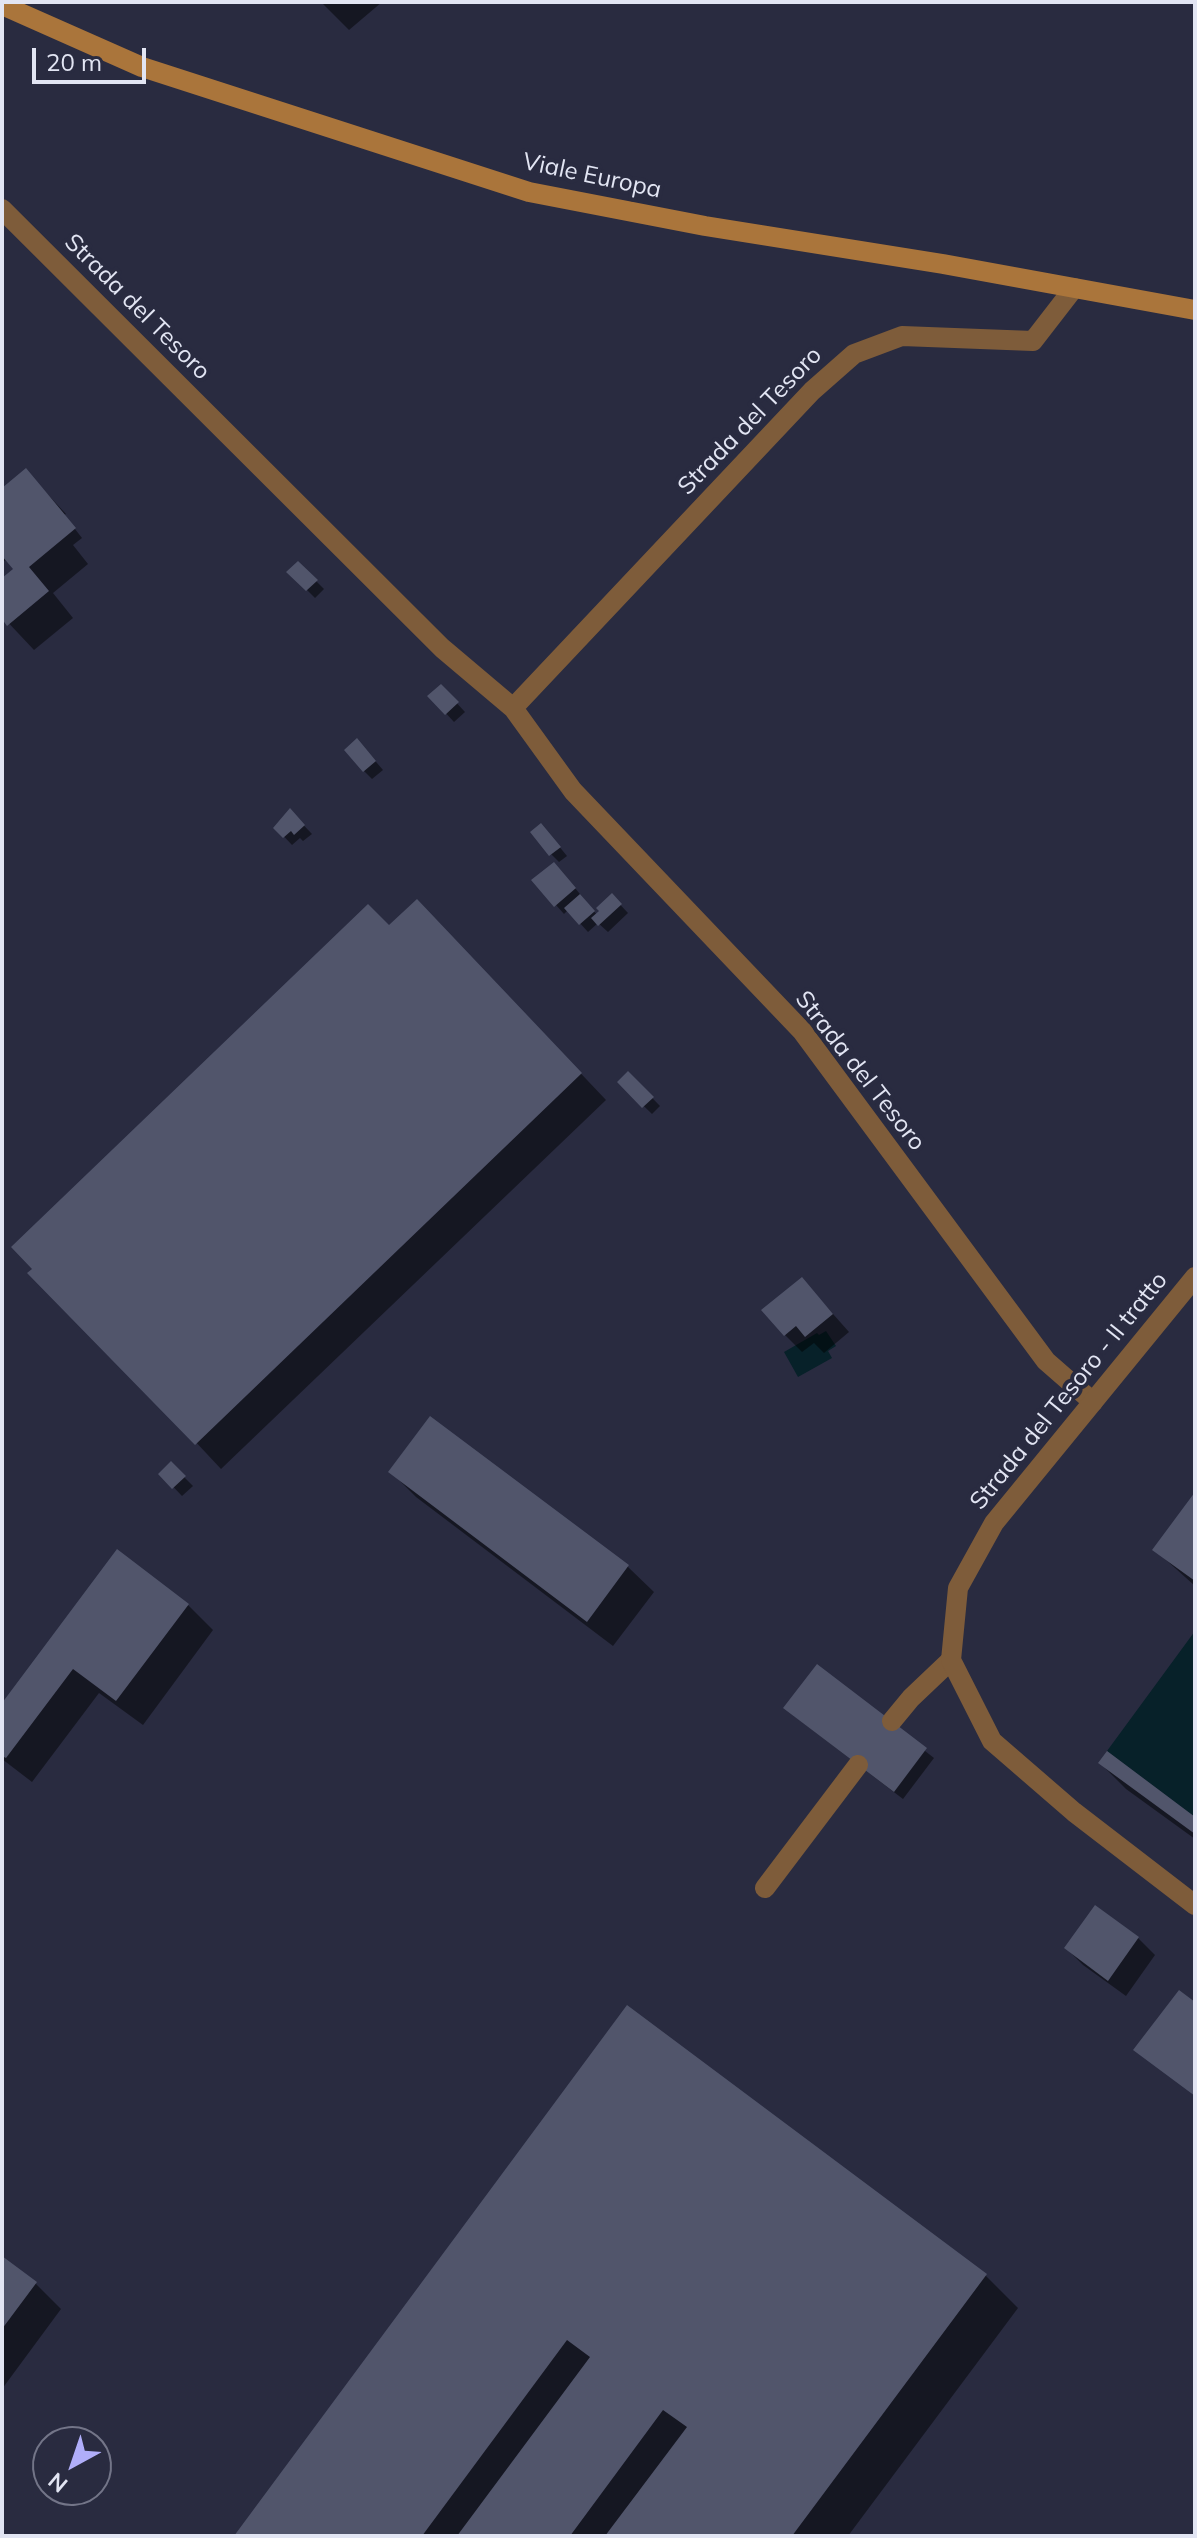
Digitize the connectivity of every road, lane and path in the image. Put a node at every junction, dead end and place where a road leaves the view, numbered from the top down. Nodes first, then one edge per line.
1 (2, 5) edge
2 (2, 209) edge
3 (1074, 288) junction
4 (1195, 310) edge
5 (513, 708) junction
6 (1195, 1277) edge
7 (1093, 1402) junction
8 (951, 1660) junction
9 (892, 1721) dead end
10 (858, 1765) dead end
11 (765, 1888) dead end
12 (1195, 1905) edge

1 - 3 main road, Viale Europa
2 - 5 street, Strada del Tesoro
3 - 4 main road, Viale Europa
3 - 5 street, Strada del Tesoro
5 - 7 street, Strada del Tesoro
6 - 7 street, Strada del Tesoro - II tratto
7 - 8 street, Strada del Tesoro - II tratto
8 - 9 street
8 - 12 street
10 - 11 street

